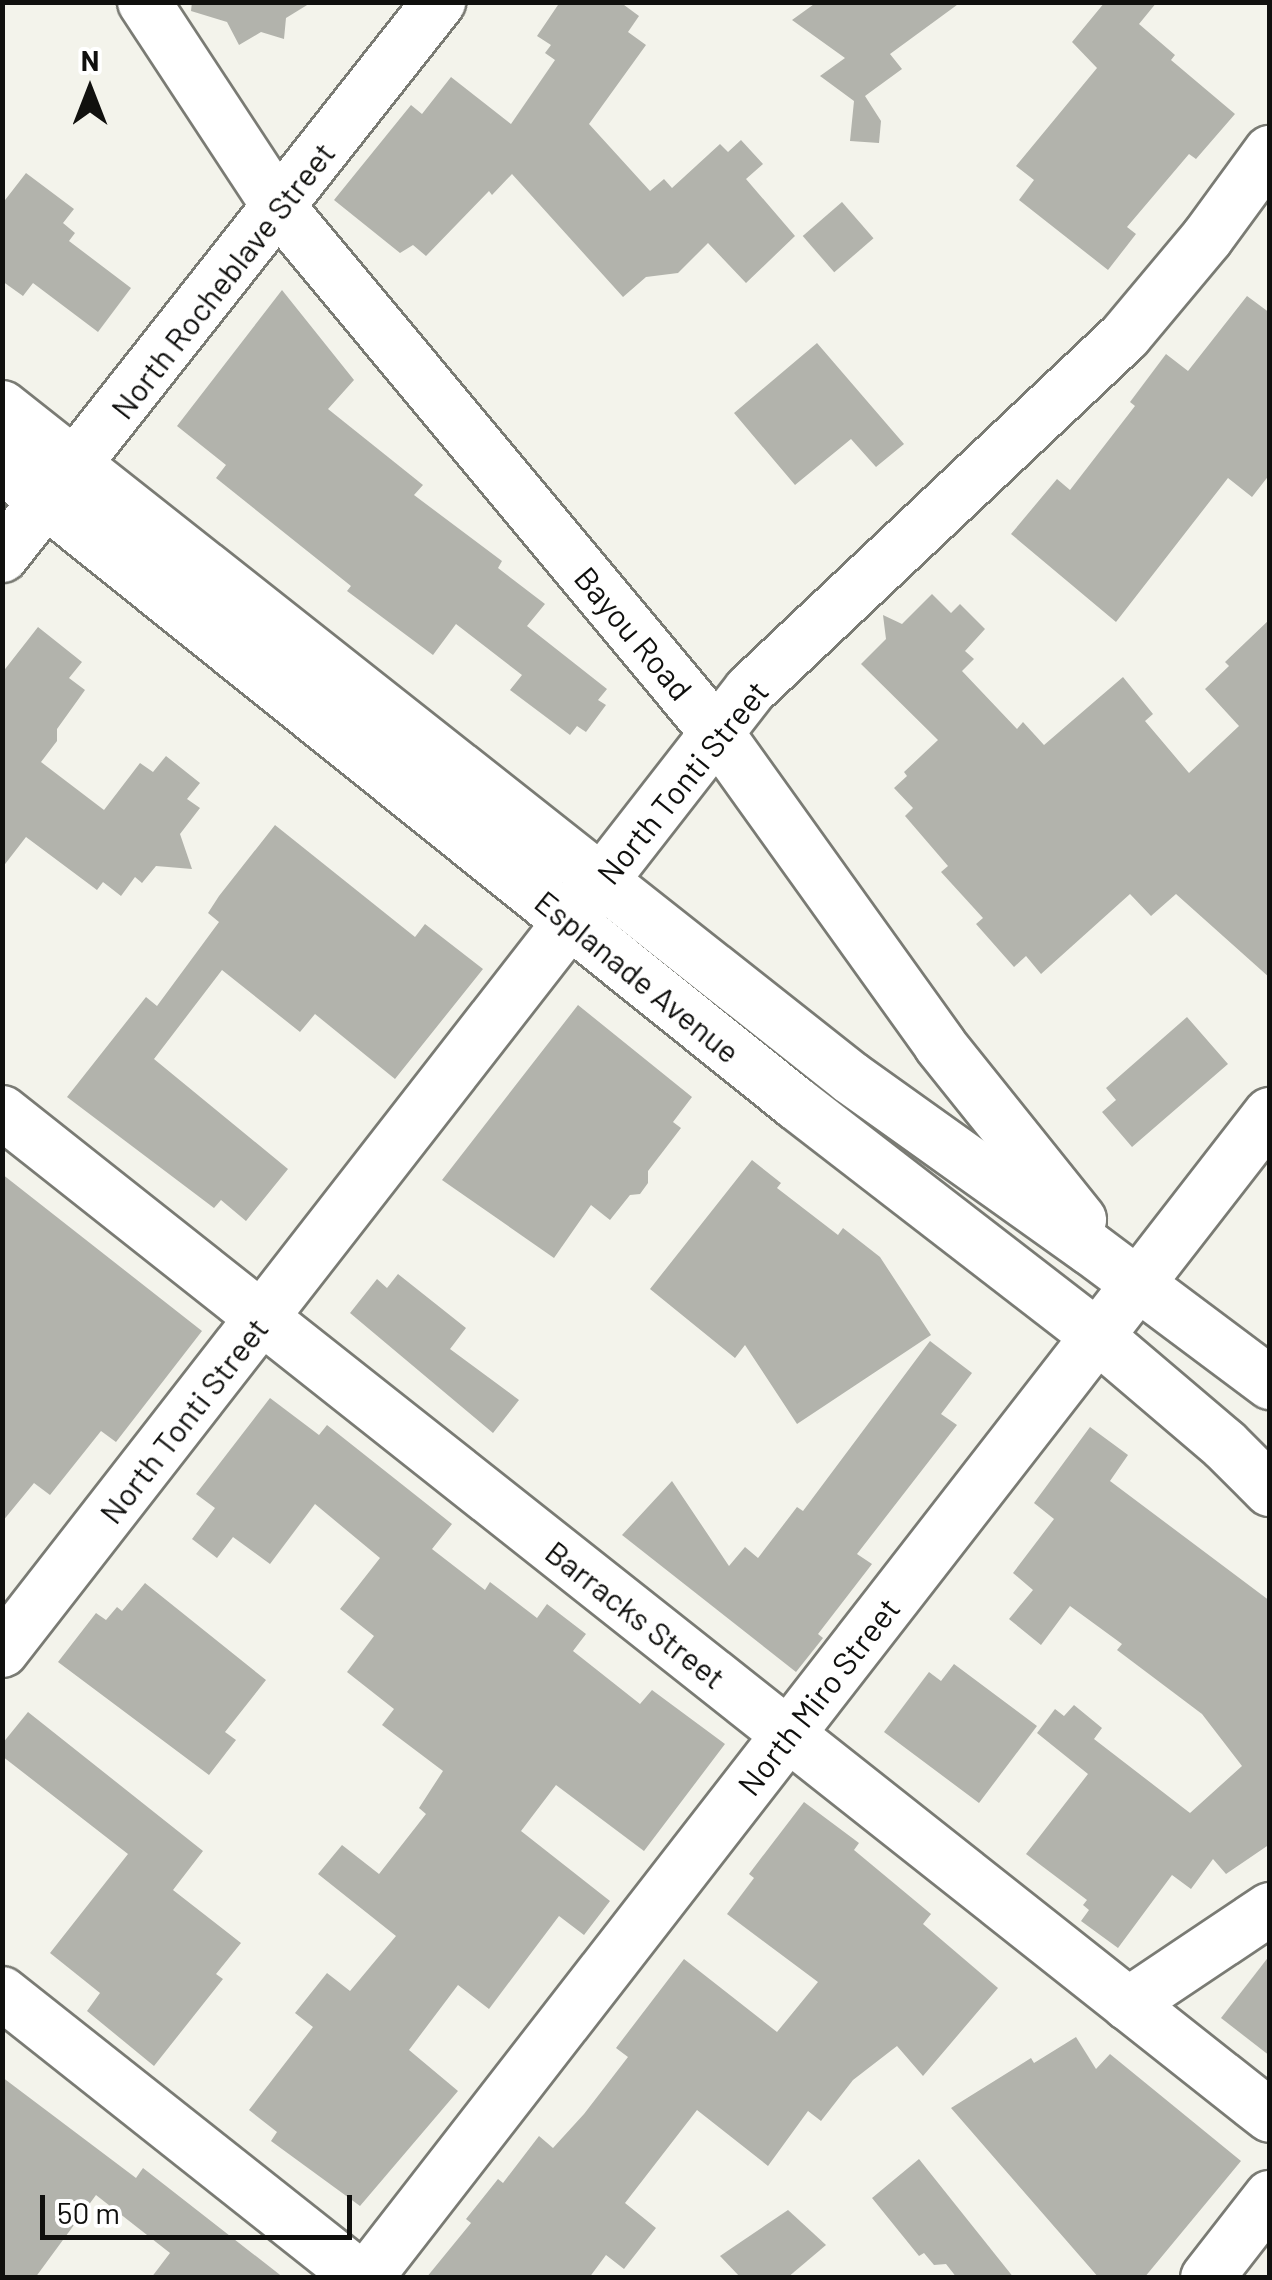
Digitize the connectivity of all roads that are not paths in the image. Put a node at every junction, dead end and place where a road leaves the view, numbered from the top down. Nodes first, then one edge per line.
1 (144, 2) edge
2 (439, 2) edge
3 (1270, 152) edge
4 (278, 206) junction
5 (2, 407) edge
6 (2, 466) edge
7 (61, 484) junction
8 (2, 556) edge
9 (718, 733) junction
10 (586, 902) junction
11 (2, 1112) edge
12 (1270, 1114) edge
13 (1128, 1276) junction
14 (262, 1318) junction
15 (1097, 1336) junction
16 (1270, 1384) edge
17 (1270, 1490) edge
18 (2, 1652) edge
19 (788, 1734) junction
20 (1270, 1909) edge
21 (2, 1993) edge
22 (1128, 2004) junction
23 (1270, 2116) edge
24 (1270, 2197) edge
25 (363, 2278) edge
26 (1207, 2278) edge

1 - 4 street, Bayou Road
2 - 4 street, North Rocheblave Street
3 - 9 street, North Tonti Street
4 - 7 street, North Rocheblave Street
4 - 9 street, Bayou Road
5 - 7 street, Esplanade Avenue
6 - 7 street, Esplanade Avenue
7 - 8 street, North Rocheblave Street
7 - 10 street, Esplanade Avenue
9 - 10 street, North Tonti Street
9 - 13 street, Bayou Road
10 - 13 street, Esplanade Avenue
10 - 14 street, North Tonti Street
10 - 15 street, Esplanade Avenue
11 - 14 street, Barracks Street
12 - 13 street, North Miro Street
13 - 15 street, North Miro Street
13 - 16 street, Esplanade Avenue
14 - 18 street, North Tonti Street
14 - 19 street, Barracks Street
15 - 17 street, Esplanade Avenue
15 - 19 street, North Miro Street
19 - 22 street, Barracks Street
19 - 25 street, North Miro Street
20 - 22 street
21 - 25 street
22 - 23 street, Barracks Street
24 - 26 street

